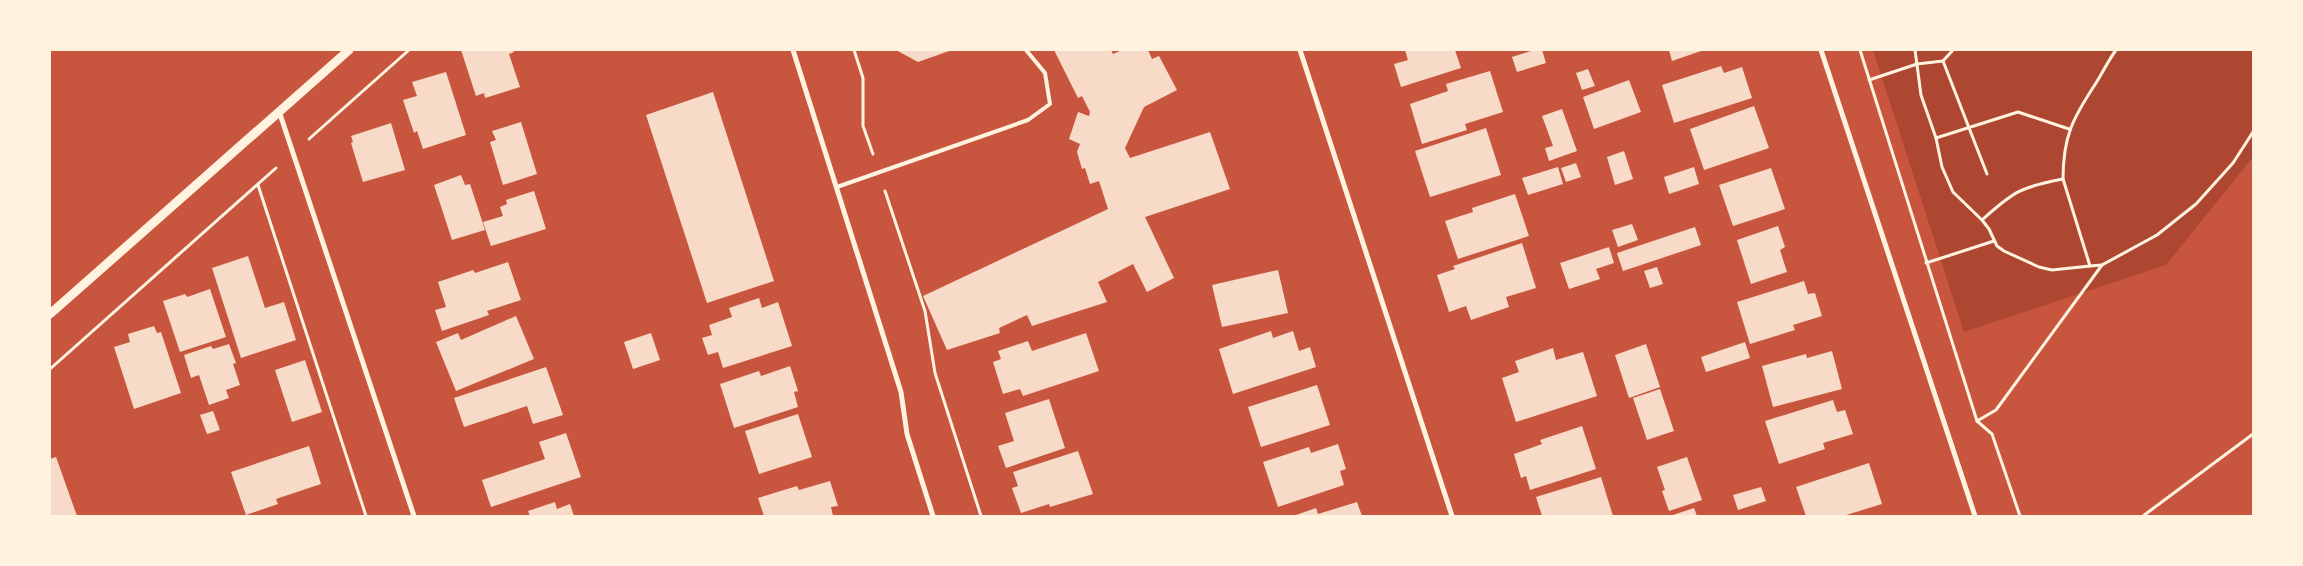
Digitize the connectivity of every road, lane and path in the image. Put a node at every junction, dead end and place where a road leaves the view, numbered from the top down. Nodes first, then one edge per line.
1 (349, 50) edge
2 (410, 50) edge
3 (793, 50) edge
4 (854, 50) edge
5 (1026, 50) edge
6 (1300, 50) edge
7 (1821, 50) edge
8 (1860, 50) edge
9 (1915, 50) edge
10 (1953, 50) edge
11 (2116, 50) edge
12 (1943, 61) junction
13 (1869, 80) junction
14 (279, 111) junction
15 (2069, 129) junction
16 (2253, 132) edge
17 (1936, 138) junction
18 (293, 153) junction
19 (879, 172) junction
20 (1987, 174) dead end
21 (2063, 180) junction
22 (258, 185) junction
23 (837, 187) junction
24 (1982, 220) junction
25 (1994, 241) junction
26 (1926, 264) junction
27 (2102, 265) junction
28 (2090, 266) junction
29 (50, 314) edge
30 (50, 369) edge
31 (1977, 421) junction
32 (2253, 434) edge
33 (366, 516) edge
34 (414, 516) edge
35 (934, 516) edge
36 (981, 516) edge
37 (1452, 516) edge
38 (1975, 516) edge
39 (2020, 516) edge
40 (2143, 516) edge

1 - 14 street
2 - 18 path
3 - 23 street
4 - 19 path
5 - 19 lane
6 - 37 street
7 - 38 street
8 - 13 path
9 - 17 path
10 - 12 path
11 - 15 path
12 - 13 path
12 - 20 path
13 - 26 path
14 - 18 street
14 - 29 street
15 - 17 path
15 - 21 path
16 - 27 path
17 - 24 path
18 - 22 path
18 - 34 street
19 - 23 lane
19 - 36 path
21 - 24 path
21 - 28 path
22 - 30 path
22 - 33 path
23 - 35 street
24 - 25 path
25 - 26 path
25 - 28 path
26 - 31 path
27 - 28 path
27 - 31 path
31 - 39 path
32 - 40 path

